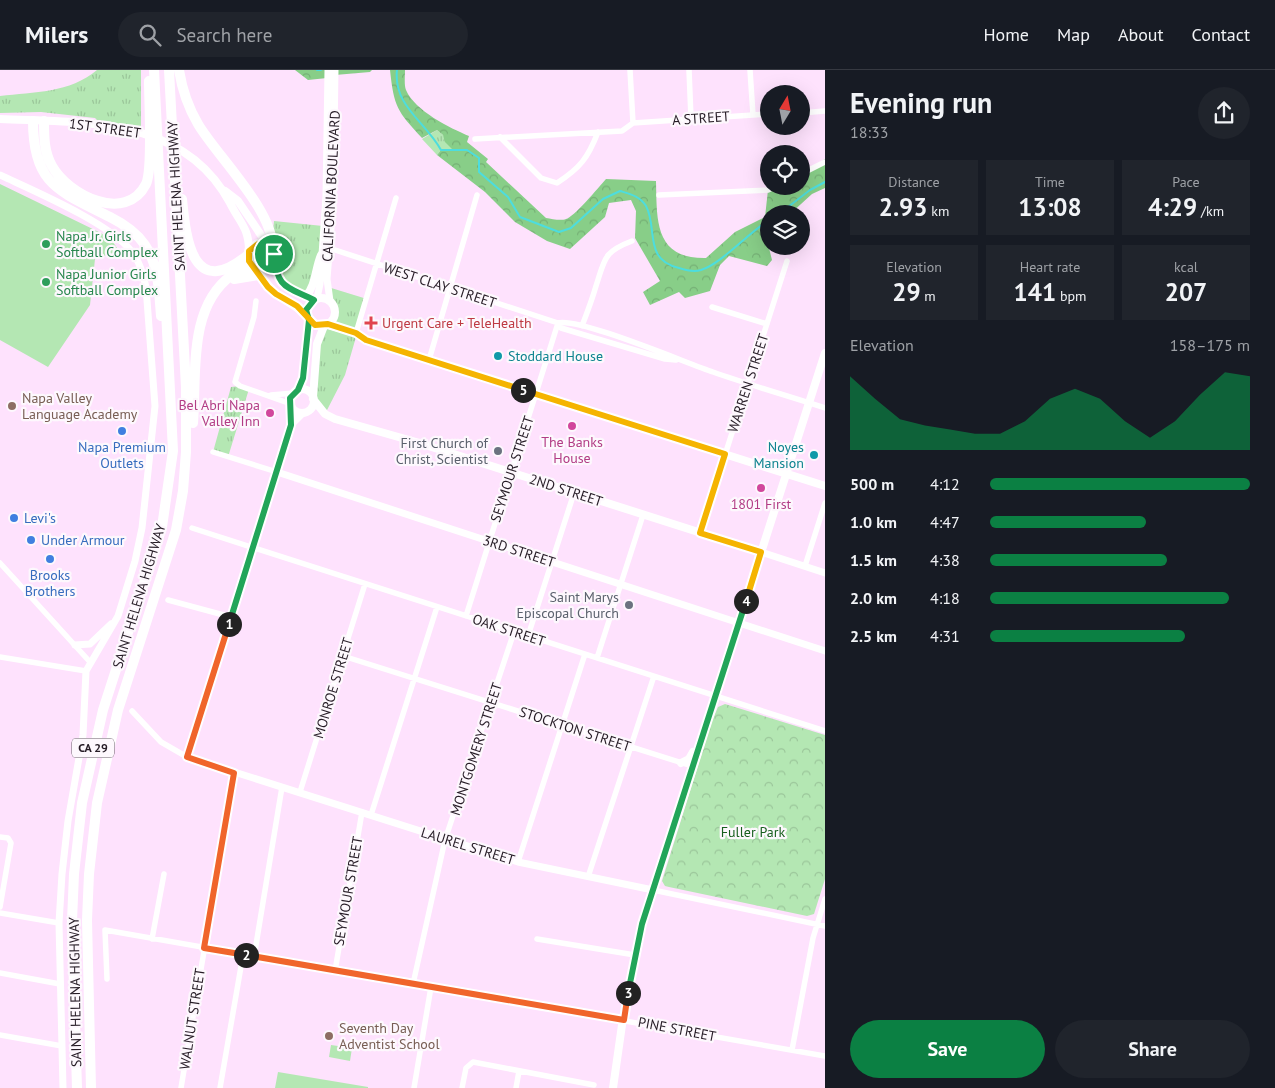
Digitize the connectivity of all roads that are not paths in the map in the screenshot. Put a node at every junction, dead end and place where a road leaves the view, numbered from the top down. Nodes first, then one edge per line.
1 (149, 70) edge
2 (154, 70) edge
3 (169, 70) edge
4 (179, 70) edge
5 (328, 70) edge
6 (335, 70) edge
7 (630, 70) edge
8 (689, 70) edge
9 (750, 70) edge
10 (331, 79) junction
11 (171, 99) junction
12 (810, 112) edge
13 (825, 112) edge
14 (753, 115) junction
15 (760, 115) edge
16 (691, 118) junction
17 (0, 119) edge
18 (33, 121) junction
19 (44, 122) junction
20 (632, 123) junction
21 (598, 132) junction
22 (500, 137) junction
23 (474, 139) dead end
24 (825, 162) edge
25 (810, 170) edge
26 (0, 175) edge
27 (222, 188) junction
28 (760, 190) edge
29 (478, 195) dead end
30 (659, 195) dead end
31 (326, 196) junction
32 (396, 198) dead end
33 (332, 220) junction
34 (632, 241) dead end
35 (326, 247) junction
36 (249, 252) junction
37 (272, 252) junction
38 (321, 255) junction
39 (787, 261) dead end
40 (378, 265) junction
41 (255, 269) junction
42 (448, 288) junction
43 (306, 296) junction
44 (316, 299) junction
45 (330, 301) junction
46 (256, 302) dead end
47 (712, 307) dead end
48 (308, 317) junction
49 (558, 323) junction
50 (767, 324) junction
51 (326, 325) junction
52 (582, 326) junction
53 (356, 333) junction
54 (825, 353) edge
55 (428, 360) junction
56 (678, 360) junction
57 (748, 383) junction
58 (296, 391) junction
59 (536, 394) junction
60 (269, 395) junction
61 (313, 398) junction
62 (810, 403) junction
63 (291, 405) junction
64 (825, 408) edge
65 (303, 413) junction
66 (173, 417) junction
67 (291, 425) junction
68 (213, 452) dead end
69 (725, 454) junction
70 (277, 472) junction
71 (509, 472) junction
72 (787, 474) junction
73 (825, 486) edge
74 (574, 493) junction
75 (825, 503) edge
76 (643, 515) junction
77 (192, 528) dead end
78 (176, 530) junction
79 (700, 533) junction
80 (488, 541) junction
81 (253, 548) junction
82 (761, 552) junction
83 (552, 562) junction
84 (0, 564) edge
85 (805, 566) junction
86 (825, 573) edge
87 (365, 584) junction
88 (620, 584) junction
89 (168, 600) dead end
90 (437, 607) junction
91 (118, 616) junction
92 (466, 616) junction
93 (231, 618) junction
94 (739, 623) junction
95 (514, 632) junction
96 (528, 636) junction
97 (75, 645) junction
98 (825, 651) edge
99 (585, 654) junction
100 (0, 656) edge
101 (343, 656) junction
102 (597, 658) junction
103 (90, 662) junction
104 (86, 671) junction
105 (654, 676) junction
106 (413, 678) junction
107 (715, 696) junction
108 (491, 703) junction
109 (132, 711) dead end
110 (561, 725) junction
111 (825, 731) edge
112 (702, 735) junction
113 (629, 746) junction
114 (187, 757) junction
115 (681, 763) junction
116 (692, 766) junction
117 (234, 773) junction
118 (282, 787) junction
119 (300, 792) junction
120 (362, 812) junction
121 (371, 815) junction
122 (0, 837) edge
123 (445, 840) junction
124 (518, 862) junction
125 (164, 874) dead end
126 (588, 877) junction
127 (653, 890) junction
128 (825, 899) edge
129 (0, 907) edge
130 (0, 912) edge
131 (59, 923) junction
132 (817, 924) junction
133 (825, 926) edge
134 (152, 939) junction
135 (537, 939) dead end
136 (204, 948) junction
137 (242, 955) junction
138 (635, 955) junction
139 (254, 957) junction
140 (335, 971) junction
141 (0, 973) edge
142 (107, 979) dead end
143 (60, 984) junction
144 (413, 984) junction
145 (431, 987) junction
146 (624, 1020) junction
147 (0, 1035) edge
148 (62, 1046) junction
149 (792, 1050) junction
150 (825, 1056) edge
151 (519, 1071) junction
152 (594, 1085) dead end
153 (63, 1088) edge
154 (77, 1088) edge
155 (91, 1088) edge
156 (181, 1088) edge
157 (220, 1088) edge
158 (414, 1088) edge
159 (462, 1088) edge
160 (516, 1088) edge
161 (613, 1088) edge

1 - 19 highway
2 - 66 highway, SAINT HELENA HIGHWAY / CA 29
3 - 11 highway, SAINT HELENA HIGHWAY / CA 29
4 - 37 highway
5 - 10 street, CALIFORNIA BOULEVARD
6 - 10 street, CALIFORNIA BOULEVARD
7 - 20 street
8 - 16 street
9 - 14 street
10 - 31 street, CALIFORNIA BOULEVARD
10 - 33 street, CALIFORNIA BOULEVARD
11 - 36 highway
11 - 78 highway, SAINT HELENA HIGHWAY / CA 29
12 - 13 street
14 - 15 street, A STREET
14 - 16 street, A STREET
16 - 20 street, A STREET
17 - 18 main road, 1ST STREET
18 - 19 main road, 1ST STREET
18 - 66 highway
19 - 27 main road, 1ST STREET
20 - 21 street, A STREET
21 - 22 street, A STREET
21 - 22 street
22 - 23 street, A STREET
24 - 25 street
26 - 91 street
27 - 36 main road, 1ST STREET
27 - 37 main road, 1ST STREET
28 - 30 street
29 - 42 street
31 - 33 street
31 - 35 street, CALIFORNIA BOULEVARD
32 - 40 street
33 - 35 street, CALIFORNIA BOULEVARD
34 - 52 street
35 - 38 street, CALIFORNIA BOULEVARD
35 - 40 street, WEST CLAY STREET
35 - 45 street, CALIFORNIA BOULEVARD
36 - 37 main road
36 - 41 main road, 1ST STREET
37 - 41 main road
37 - 43 main road, 1ST STREET
38 - 43 main road
38 - 44 street, CALIFORNIA BOULEVARD
39 - 50 street, WARREN STREET
40 - 42 street, WEST CLAY STREET
40 - 53 street
41 - 48 main road, 1ST STREET
41 - 78 highway
42 - 49 street, WEST CLAY STREET
42 - 55 street
43 - 44 main road, 1ST STREET
44 - 45 main road
44 - 48 main road
45 - 51 main road
46 - 60 street
47 - 50 street
48 - 51 main road
48 - 58 main road
49 - 52 street, WEST CLAY STREET
49 - 56 street, WEST CLAY STREET
49 - 59 street, SEYMOUR STREET
50 - 57 street, WARREN STREET
51 - 53 main road
51 - 61 main road
52 - 56 street, WEST CLAY STREET
53 - 55 main road
54 - 62 main road
55 - 59 main road
56 - 57 street
57 - 62 street
57 - 69 street, WARREN STREET
58 - 60 street
58 - 61 main road
58 - 63 main road
59 - 69 main road
59 - 71 street, SEYMOUR STREET
60 - 63 street
61 - 65 main road
61 - 71 main road, 2ND STREET
62 - 64 street
62 - 72 main road
63 - 65 main road
63 - 67 street
65 - 67 street
66 - 154 highway, SAINT HELENA HIGHWAY / CA 29
67 - 70 street
68 - 70 street, 3RD STREET
69 - 72 main road
69 - 79 street, WARREN STREET
70 - 80 street, 3RD STREET
70 - 81 street
71 - 74 main road, 2ND STREET
71 - 80 street, SEYMOUR STREET
72 - 73 main road
72 - 82 main road
74 - 76 main road, 2ND STREET
74 - 83 street
75 - 85 street
76 - 79 main road, 2ND STREET
76 - 88 street
77 - 81 street, OAK STREET
78 - 155 highway, SAINT HELENA HIGHWAY / CA 29
79 - 82 main road, 2ND STREET
80 - 83 street, 3RD STREET
80 - 92 street, SEYMOUR STREET
81 - 87 street, OAK STREET
81 - 93 street
82 - 85 street, 2ND STREET
82 - 94 main road
83 - 88 street, 3RD STREET
83 - 96 street
84 - 97 street
85 - 86 street, 2ND STREET
87 - 90 street, OAK STREET
87 - 101 street, MONROE STREET
88 - 94 street, 3RD STREET
88 - 102 street
89 - 93 street
90 - 92 street, OAK STREET
90 - 106 street
91 - 97 street
91 - 103 street
92 - 95 street, OAK STREET
93 - 114 street
94 - 98 street, 3RD STREET
94 - 107 main road
95 - 96 street, OAK STREET
95 - 108 street, MONTGOMERY STREET
96 - 99 street, OAK STREET
97 - 103 street
99 - 102 street, OAK STREET
99 - 110 street
100 - 104 street
101 - 106 street, STOCKTON STREET
101 - 119 street, MONROE STREET
102 - 105 street, OAK STREET
103 - 104 street
104 - 131 street
105 - 107 street, OAK STREET
105 - 113 street
106 - 108 street, STOCKTON STREET
106 - 121 street
107 - 111 street, OAK STREET
107 - 112 main road
108 - 110 street, STOCKTON STREET
108 - 123 street, MONTGOMERY STREET
109 - 114 street, LAUREL STREET
110 - 113 street, STOCKTON STREET
110 - 124 street
112 - 115 main road
112 - 116 main road
113 - 115 street, STOCKTON STREET
113 - 126 street
114 - 117 street, LAUREL STREET
115 - 116 street, STOCKTON STREET
116 - 127 main road
117 - 118 street, LAUREL STREET
117 - 136 street, WALNUT STREET
118 - 119 street, LAUREL STREET
118 - 139 street
119 - 120 street, LAUREL STREET
120 - 121 street, LAUREL STREET
120 - 140 street, SEYMOUR STREET
121 - 123 street, LAUREL STREET
122 - 129 street
123 - 124 street, LAUREL STREET
123 - 144 street, MONTGOMERY STREET
124 - 126 street, LAUREL STREET
125 - 134 street
126 - 127 street, LAUREL STREET
127 - 132 street, LAUREL STREET
127 - 138 main road
128 - 132 street
130 - 131 street
131 - 143 street
132 - 133 street, LAUREL STREET
132 - 149 street
134 - 136 street, PINE STREET
134 - 142 street, PINE STREET
135 - 138 street
136 - 137 street, PINE STREET
136 - 156 street, WALNUT STREET
137 - 139 street, PINE STREET
137 - 157 street
138 - 146 main road
139 - 140 street, PINE STREET
140 - 144 street, PINE STREET
141 - 143 street
143 - 148 street
144 - 145 street, PINE STREET
145 - 146 street, PINE STREET
145 - 158 street
146 - 149 street, PINE STREET
146 - 161 main road
147 - 148 street
148 - 153 street
149 - 150 street, PINE STREET
151 - 152 street
151 - 159 street
151 - 160 street

